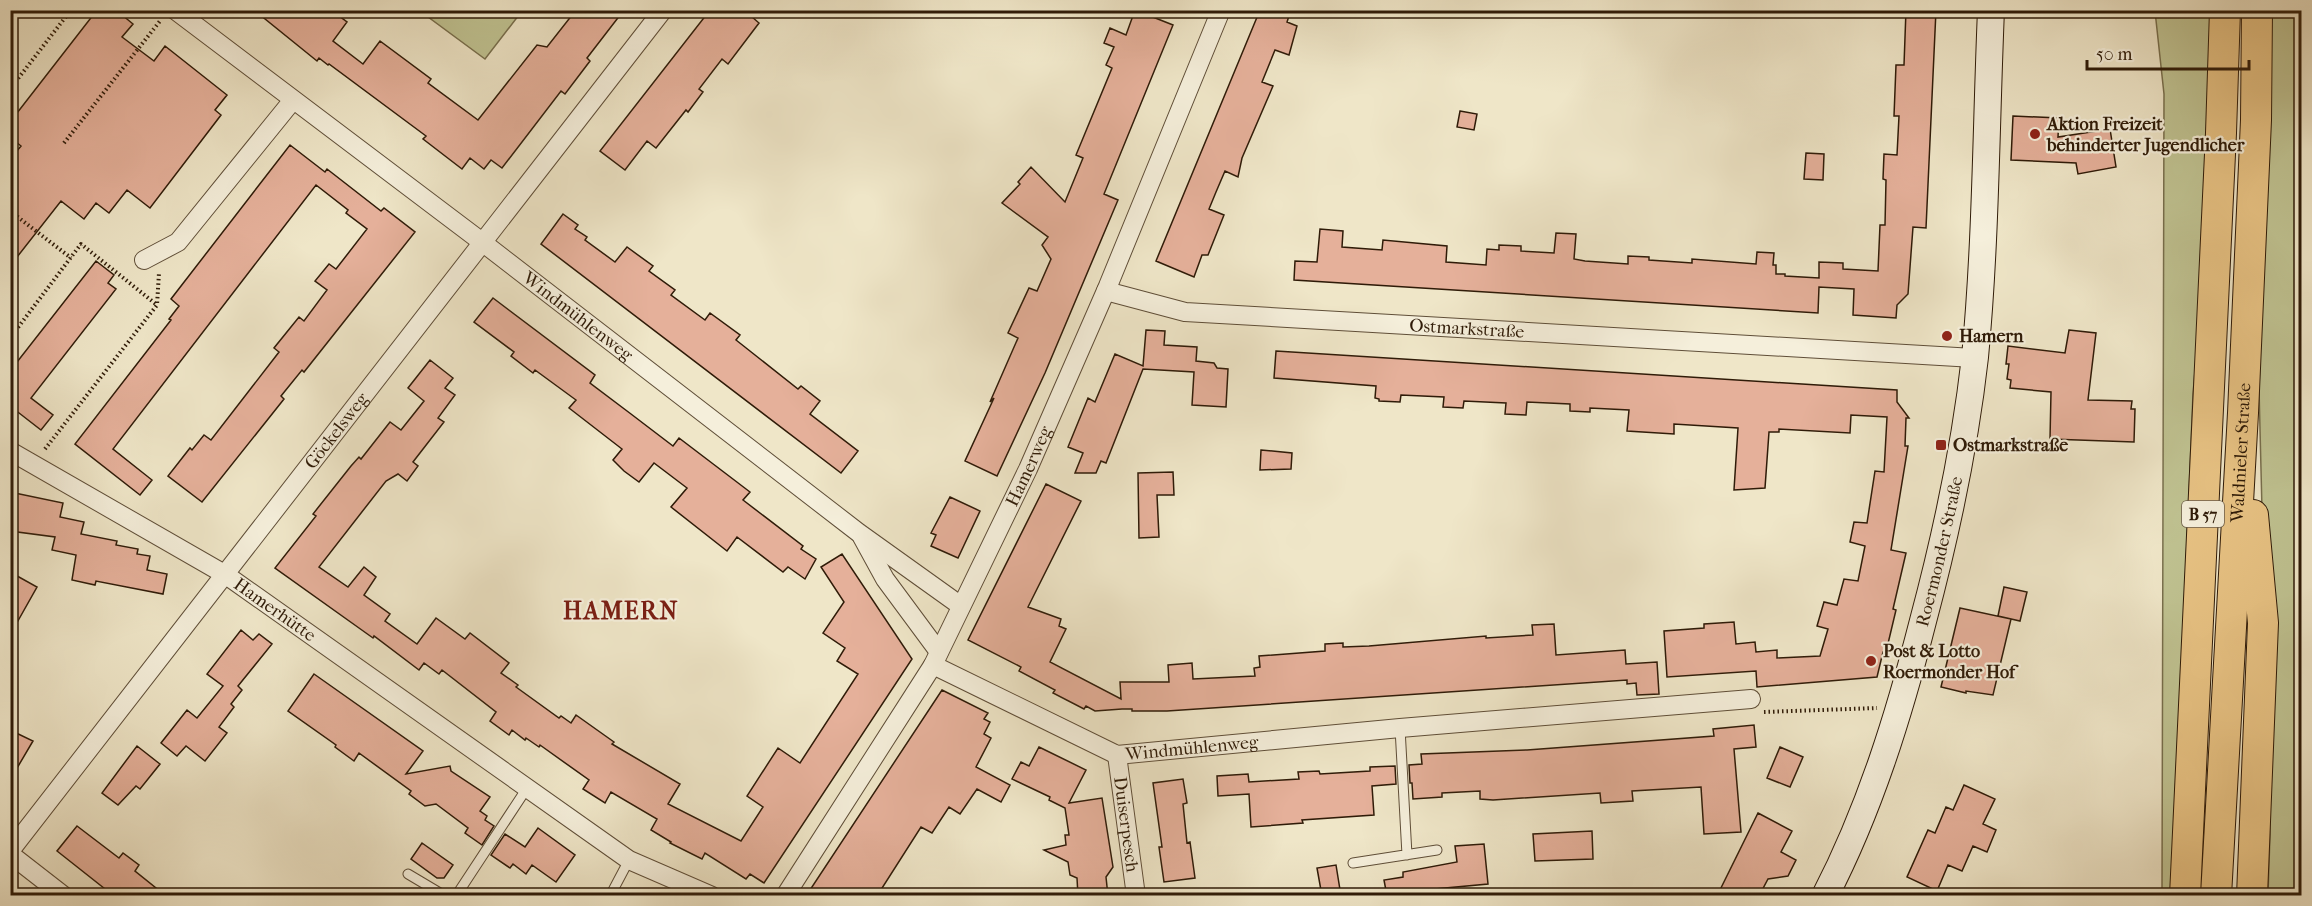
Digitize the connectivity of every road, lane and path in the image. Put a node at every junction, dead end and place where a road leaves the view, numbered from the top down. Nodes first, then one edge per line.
1 (71, 10) edge
2 (663, 10) edge
3 (1221, 10) edge
4 (1991, 10) edge
5 (2225, 10) edge
6 (2257, 10) edge
7 (168, 15) edge
8 (10, 89) edge
9 (293, 100) junction
10 (64, 143) dead end
11 (10, 211) edge
12 (482, 242) junction
13 (152, 256) joint
14 (71, 258) junction
15 (1106, 291) junction
16 (157, 304) junction
17 (10, 338) edge
18 (1974, 358) junction
19 (2244, 413) junction
20 (10, 451) edge
21 (34, 464) junction
22 (859, 533) junction
23 (226, 575) junction
24 (961, 606) junction
25 (936, 658) junction
26 (1751, 699) joint
27 (1901, 707) junction
28 (1400, 728) junction
29 (1117, 755) junction
30 (527, 788) junction
31 (1437, 850) dead end
32 (10, 853) edge
33 (1407, 855) junction
34 (628, 860) junction
35 (1353, 862) dead end
36 (408, 873) dead end
37 (64, 896) edge
38 (445, 896) edge
39 (456, 896) edge
40 (610, 896) edge
41 (712, 896) edge
42 (785, 896) edge
43 (1136, 896) edge
44 (1825, 896) edge
45 (2185, 896) edge
46 (2216, 896) edge
47 (2252, 896) edge

1 - 8 path
2 - 12 street, Göckelsweg
3 - 15 street, Hamerweg
4 - 18 main road, Roermonder Straße
5 - 45 highway, Waldnieler Straße / B 57
6 - 19 highway, Waldnieler Straße / B 57
7 - 9 street, Windmühlenweg
7 - 10 path
9 - 12 street, Windmühlenweg
9 - 13 street
11 - 14 path
12 - 22 street, Windmühlenweg
12 - 23 street, Göckelsweg
13 - 16 path
14 - 16 path
14 - 17 path
15 - 18 street, Ostmarkstraße
15 - 24 street, Hamerweg
16 - 21 path
18 - 27 main road, Roermonder Straße
19 - 46 highway, Waldnieler Straße / B 57
19 - 47 highway
20 - 21 street, Hamerhütte
21 - 23 street, Hamerhütte
22 - 24 street, Windmühlenweg
22 - 25 street, Windmühlenweg
23 - 30 street, Hamerhütte
23 - 32 street, Göckelsweg
24 - 25 street, Hamerweg
25 - 29 street, Windmühlenweg
25 - 42 street, Hamerweg
26 - 27 path
26 - 28 street, Windmühlenweg
27 - 44 main road, Roermonder Straße
28 - 29 street, Windmühlenweg
28 - 33 lane
29 - 43 street, Duiserpesch
30 - 34 street, Hamerhütte
30 - 39 lane
31 - 33 lane
32 - 37 street
33 - 35 lane
34 - 40 lane
34 - 41 street, Hamerhütte
36 - 38 lane

